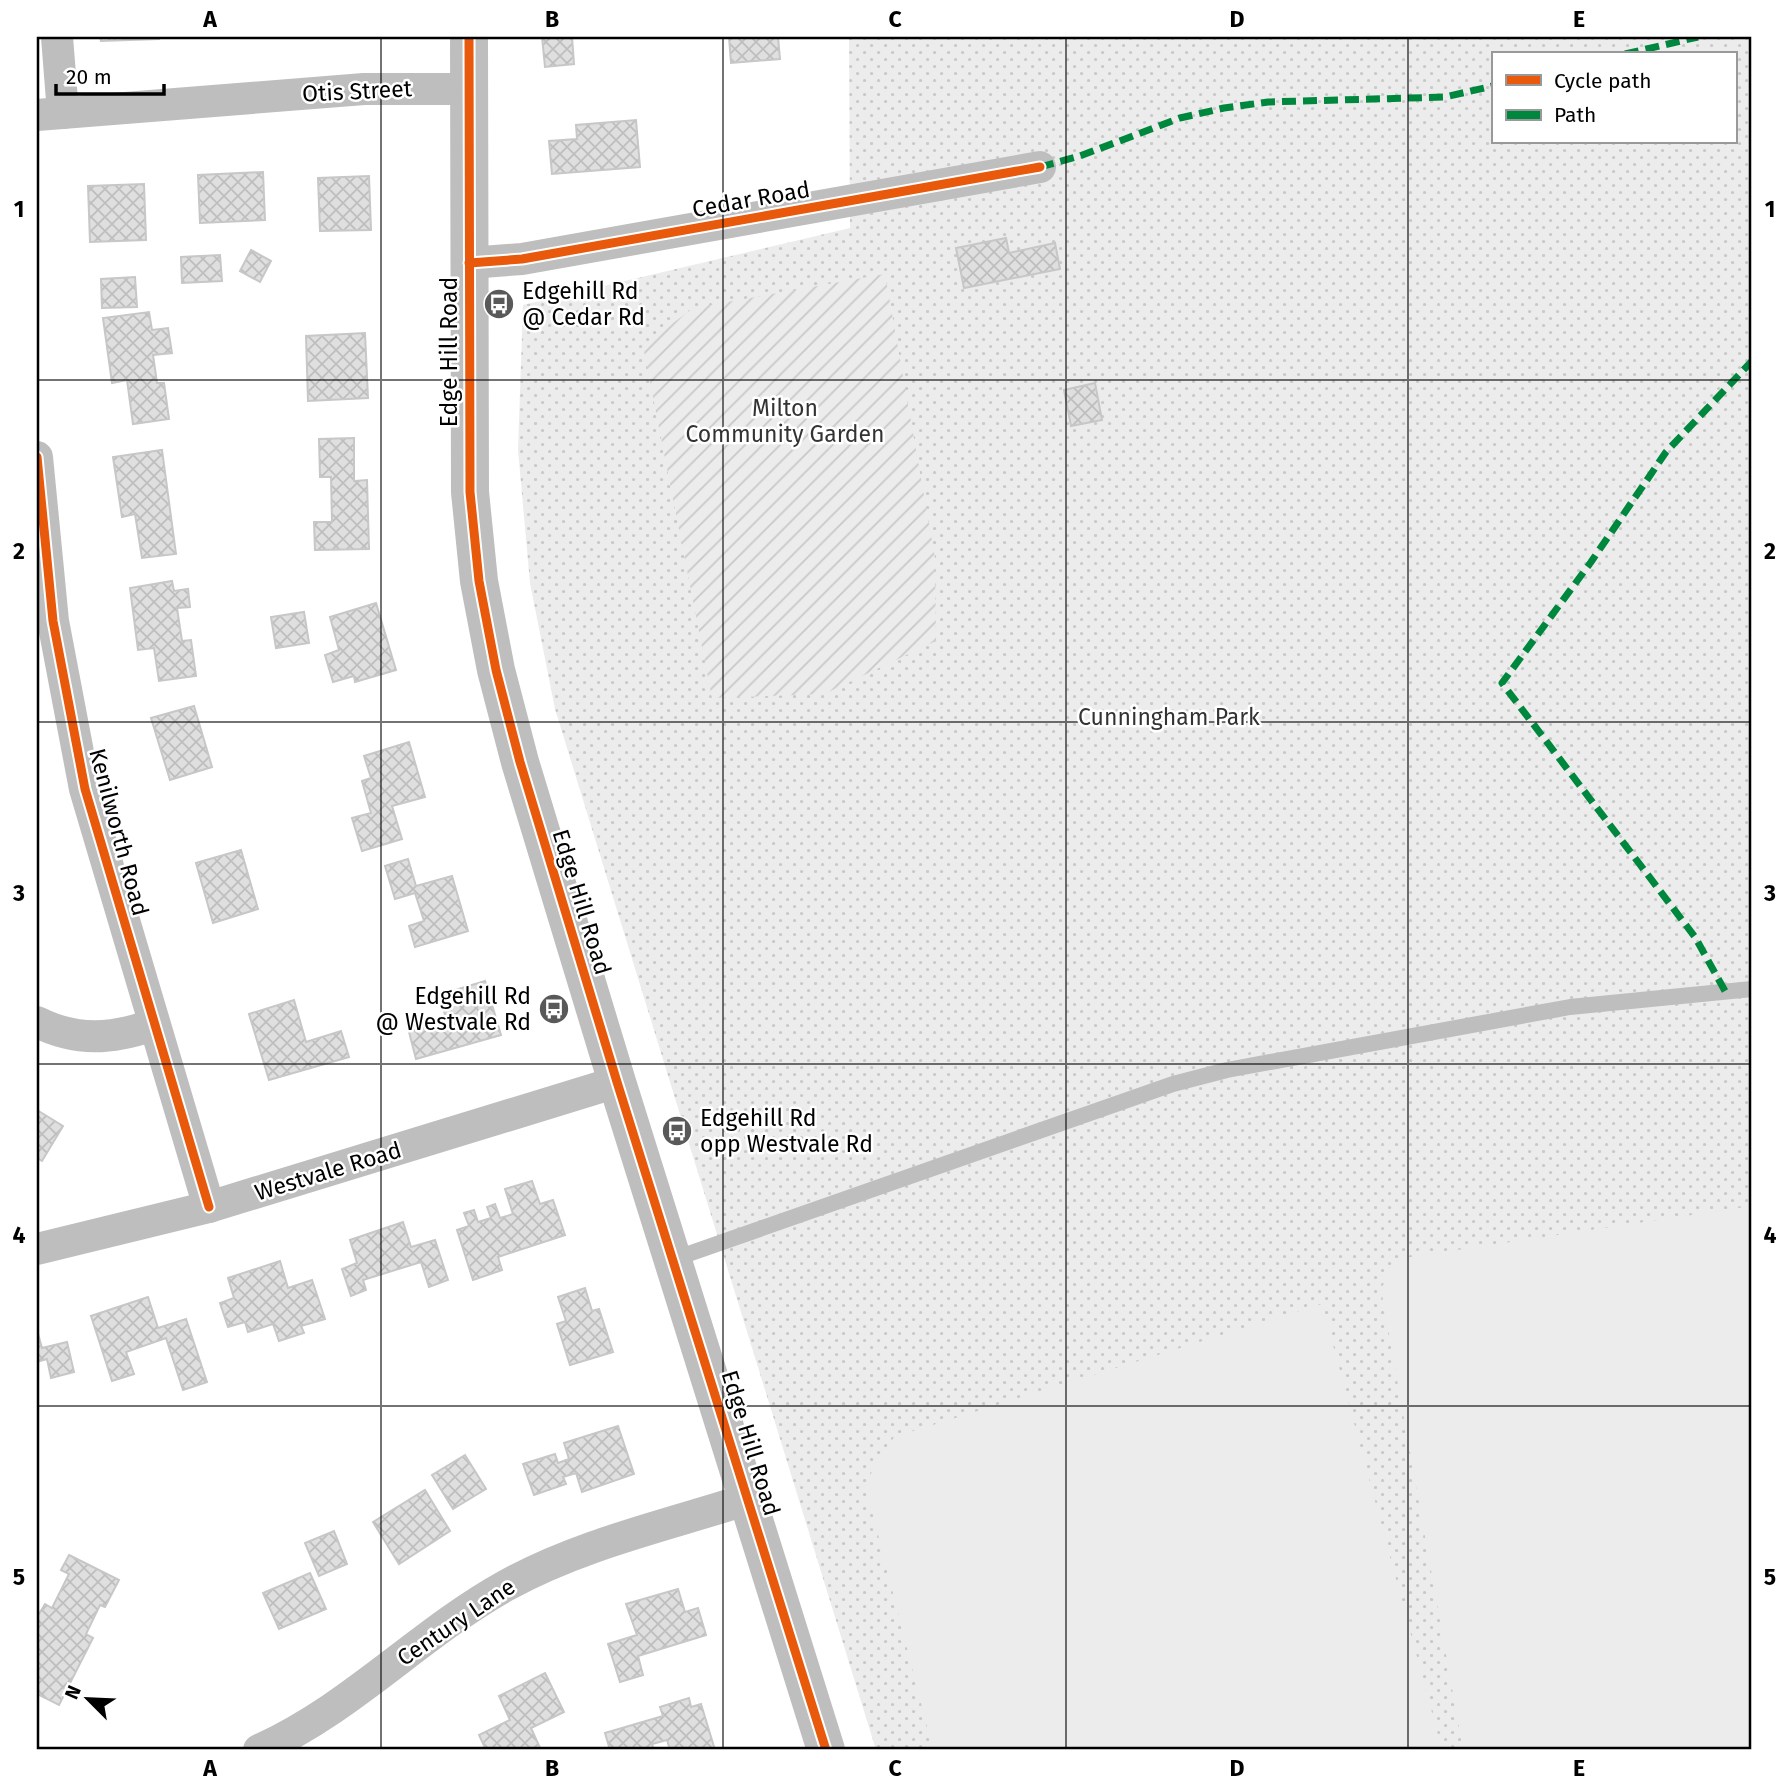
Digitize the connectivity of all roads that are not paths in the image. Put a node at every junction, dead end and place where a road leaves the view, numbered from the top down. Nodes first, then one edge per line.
1 (57, 37) edge
2 (469, 37) edge
3 (468, 89) junction
4 (50, 114) edge
5 (1040, 167) dead end
6 (468, 263) junction
7 (37, 457) edge
8 (1752, 989) edge
9 (37, 1022) edge
10 (153, 1026) junction
11 (617, 1082) junction
12 (209, 1208) junction
13 (37, 1249) edge
14 (674, 1259) junction
15 (748, 1499) junction
16 (259, 1750) edge
17 (826, 1750) edge

1 - 4 street
2 - 3 street, Edge Hill Road
3 - 4 street, Otis Street
3 - 6 street, Edge Hill Road
5 - 6 street, Cedar Road
6 - 11 street, Edge Hill Road
7 - 10 street, Kenilworth Road
8 - 14 lane
9 - 10 street
10 - 12 street, Kenilworth Road
11 - 12 street, Westvale Road
11 - 14 street, Edge Hill Road
12 - 13 street, Westvale Road
14 - 15 street, Edge Hill Road
15 - 16 street, Century Lane
15 - 17 street, Edge Hill Road

